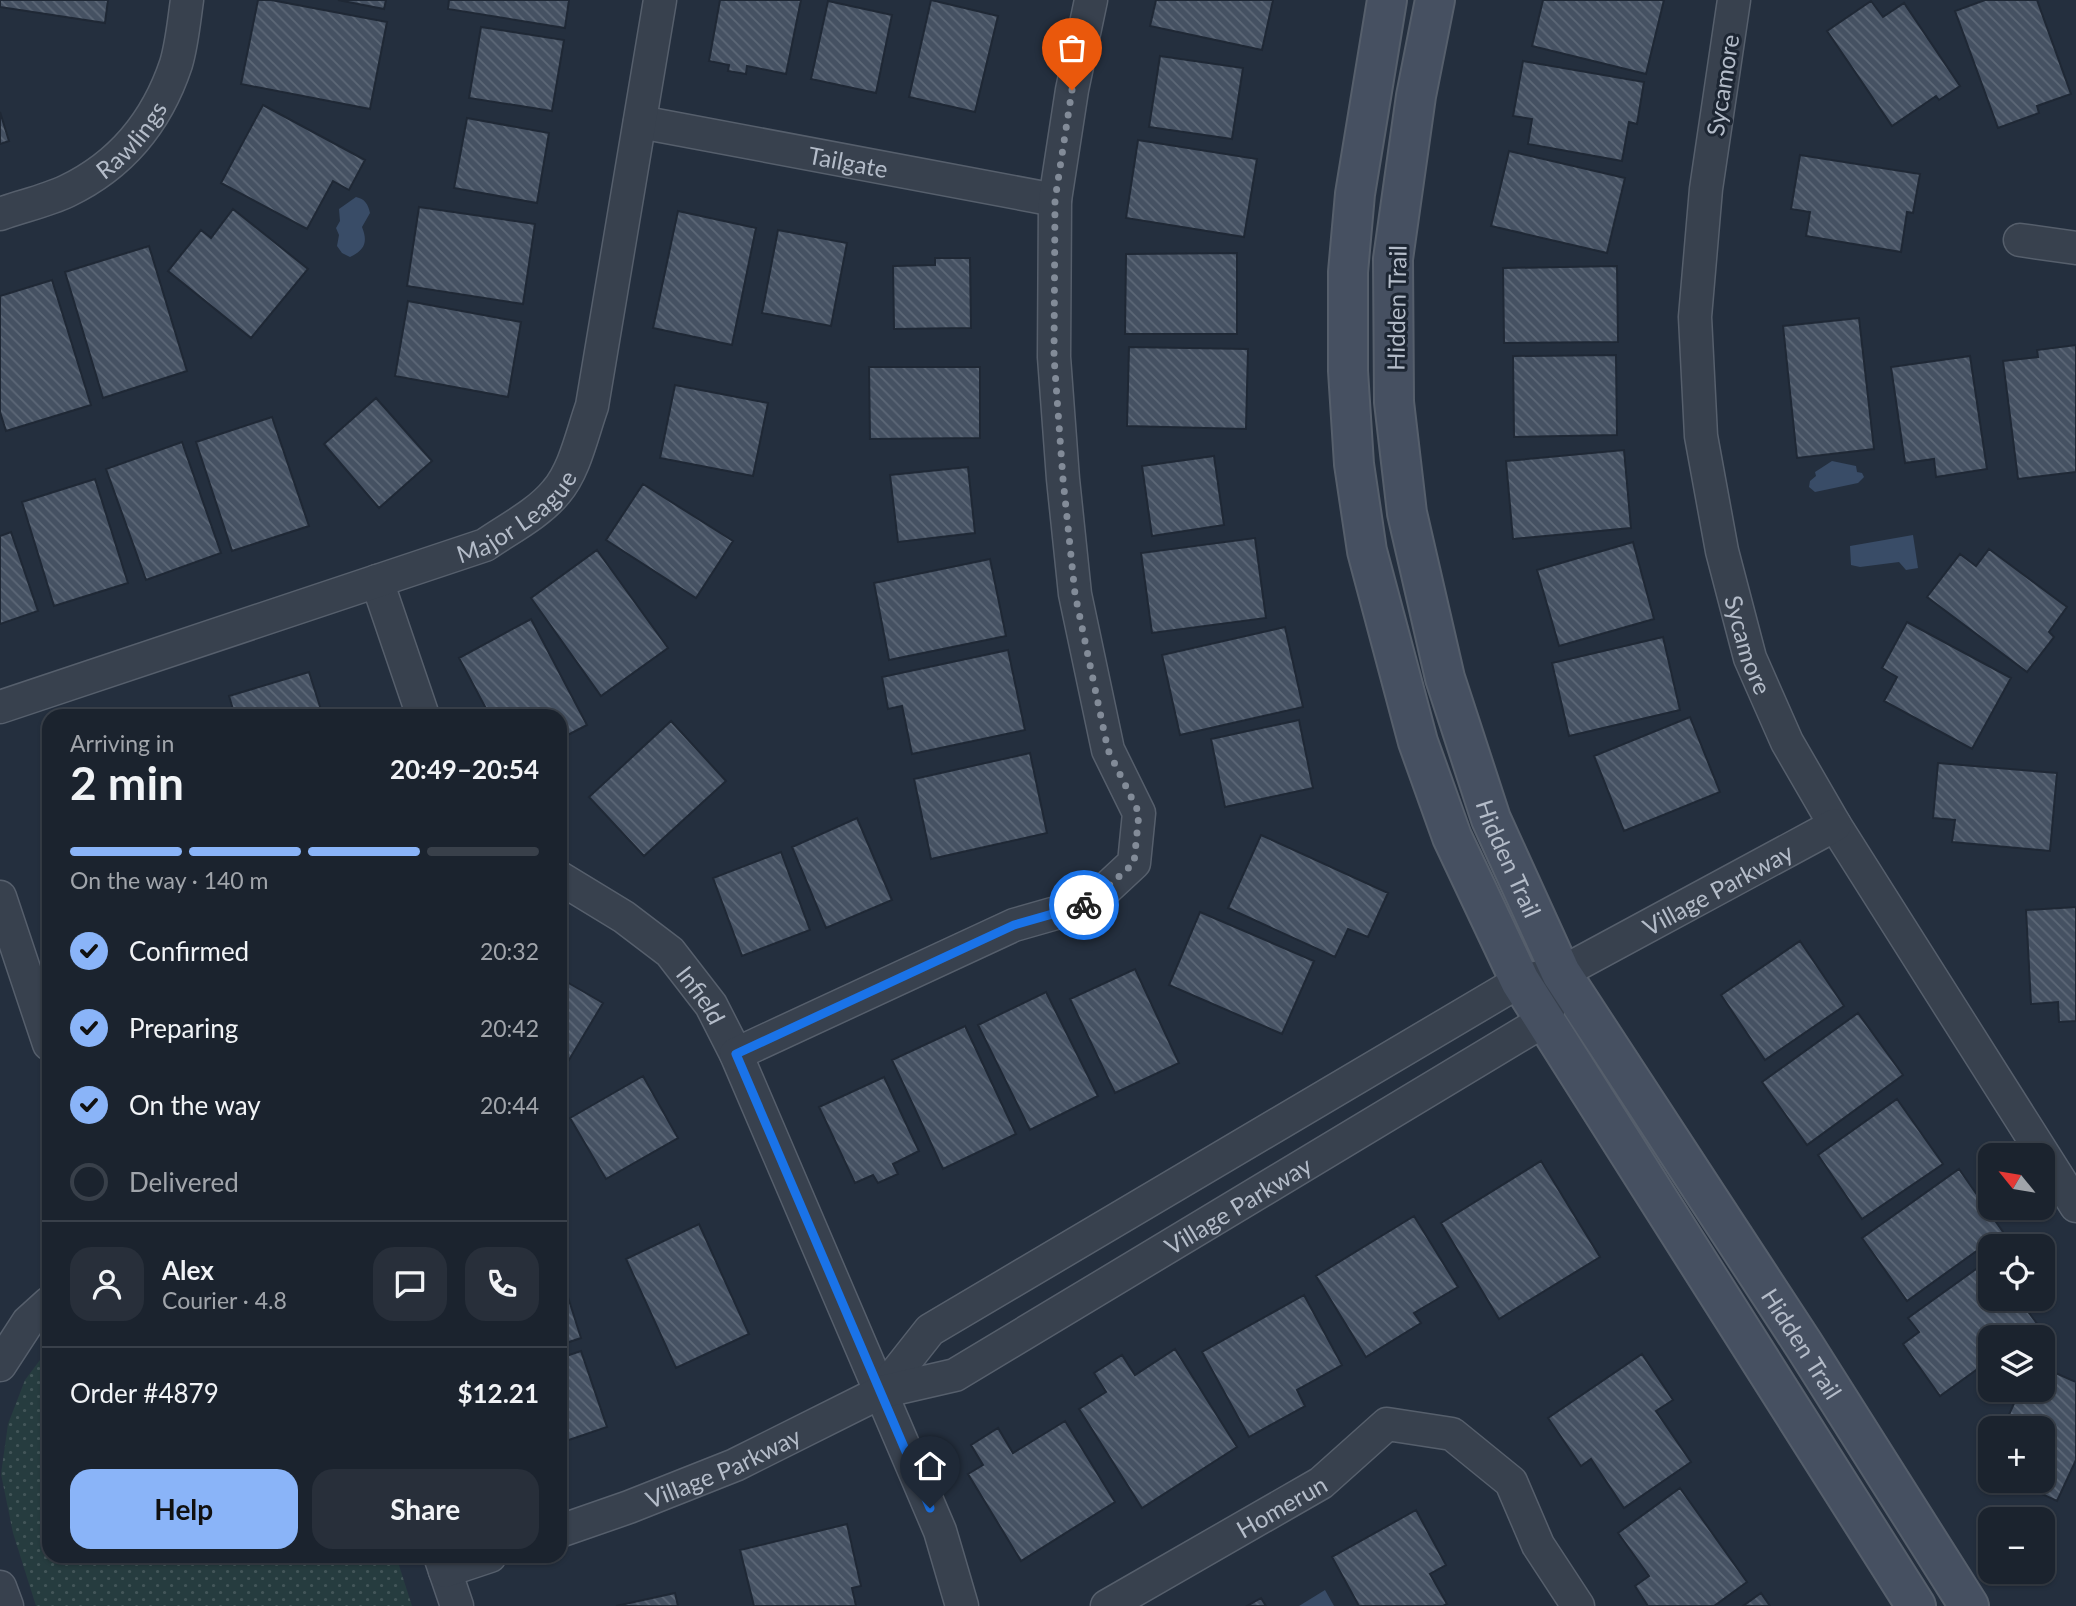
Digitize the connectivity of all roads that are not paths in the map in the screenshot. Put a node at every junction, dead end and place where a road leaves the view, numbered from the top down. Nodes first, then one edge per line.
1 (187, 0) edge
2 (660, 0) edge
3 (1091, 0) edge
4 (1387, 0) edge
5 (1435, 0) edge
6 (1734, 0) edge
7 (640, 122) junction
8 (1055, 200) junction
9 (0, 214) edge
10 (2020, 240) dead end
11 (2076, 248) edge
12 (377, 581) junction
13 (0, 707) edge
14 (421, 709) edge
15 (1835, 825) junction
16 (567, 882) edge
17 (0, 897) edge
18 (1560, 974) junction
19 (1520, 981) junction
20 (1545, 1020) junction
21 (42, 1023) edge
22 (736, 1054) junction
23 (2076, 1206) edge
24 (42, 1310) edge
25 (0, 1365) edge
26 (881, 1392) junction
27 (567, 1529) edge
28 (443, 1564) edge
29 (0, 1587) edge
30 (6, 1606) edge
31 (457, 1606) edge
32 (962, 1606) edge
33 (1107, 1606) edge
34 (1578, 1606) edge
35 (1916, 1606) edge
36 (1969, 1606) edge

1 - 9 street, Rawlings
2 - 7 street, Major League
3 - 8 street
4 - 19 street, Hidden Trail
5 - 18 street, Hidden Trail
6 - 15 street, Sycamore
7 - 8 street, Tailgate
7 - 12 street, Major League
8 - 22 street
10 - 11 street
12 - 13 street, Major League
12 - 14 street
15 - 18 street, Village Parkway
15 - 23 street, Sycamore
16 - 22 street, Infield
17 - 21 street
18 - 19 street, Village Parkway
18 - 20 street
18 - 36 street, Hidden Trail
19 - 20 street, Hidden Trail
19 - 26 street, Village Parkway
20 - 26 street, Village Parkway
20 - 35 street, Hidden Trail
22 - 26 street, Infield
24 - 25 street
26 - 27 street, Village Parkway
26 - 32 street, Infield
28 - 31 street
29 - 30 street
33 - 34 street, Homerun

